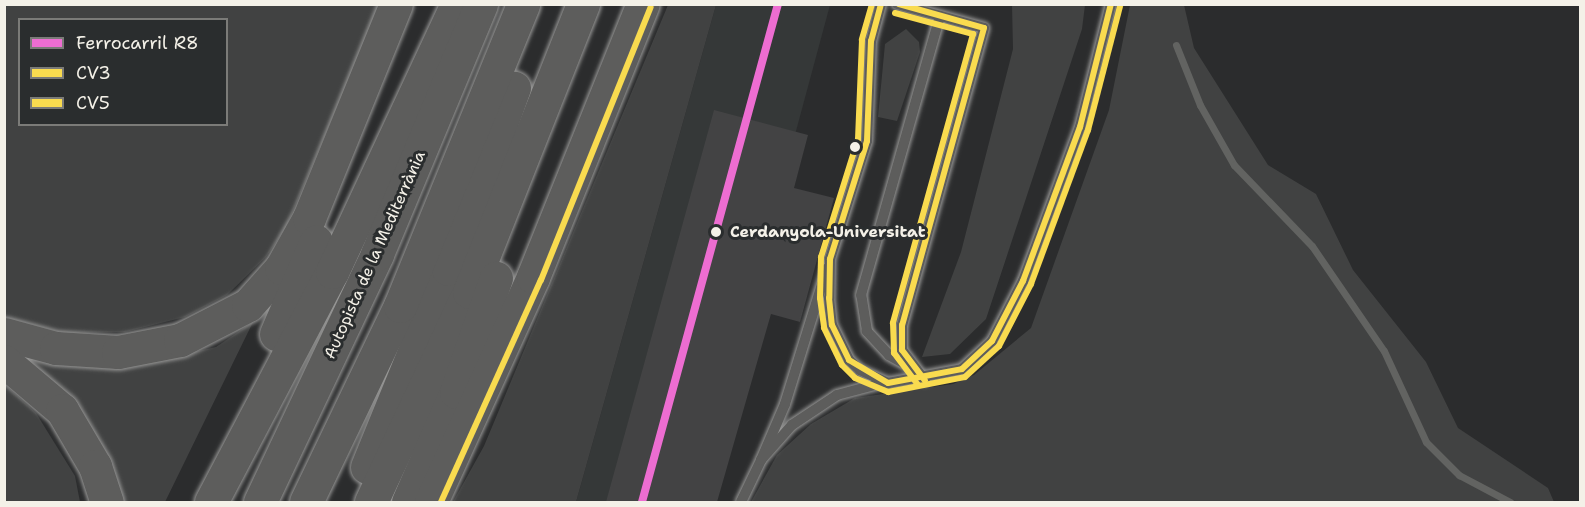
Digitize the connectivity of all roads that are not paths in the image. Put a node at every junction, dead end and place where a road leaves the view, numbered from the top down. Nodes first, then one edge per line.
1 (396, 4) edge
2 (416, 4) edge
3 (457, 4) edge
4 (481, 4) edge
5 (523, 4) edge
6 (544, 4) edge
7 (583, 4) edge
8 (643, 4) edge
9 (881, 4) edge
10 (897, 4) edge
11 (1111, 4) edge
12 (940, 16) junction
13 (570, 40) junction
14 (830, 259) junction
15 (4, 334) edge
16 (4, 361) edge
17 (913, 368) junction
18 (925, 380) junction
19 (888, 383) junction
20 (761, 460) junction
21 (107, 502) edge
22 (191, 502) edge
23 (211, 502) edge
24 (260, 502) edge
25 (306, 502) edge
26 (353, 502) edge
27 (371, 502) edge
28 (408, 502) edge
29 (431, 502) edge
30 (741, 502) edge

1 - 15 highway
2 - 22 highway
3 - 23 highway
4 - 24 highway, Autopista de la Mediterrània
5 - 25 highway
6 - 26 highway
7 - 13 highway
8 - 29 highway
9 - 14 lane
10 - 12 lane
11 - 18 lane
12 - 17 lane
12 - 17 lane
13 - 27 highway
13 - 28 highway
14 - 19 lane
14 - 20 lane
16 - 21 highway
17 - 18 lane
18 - 19 lane
19 - 20 lane
20 - 30 lane

